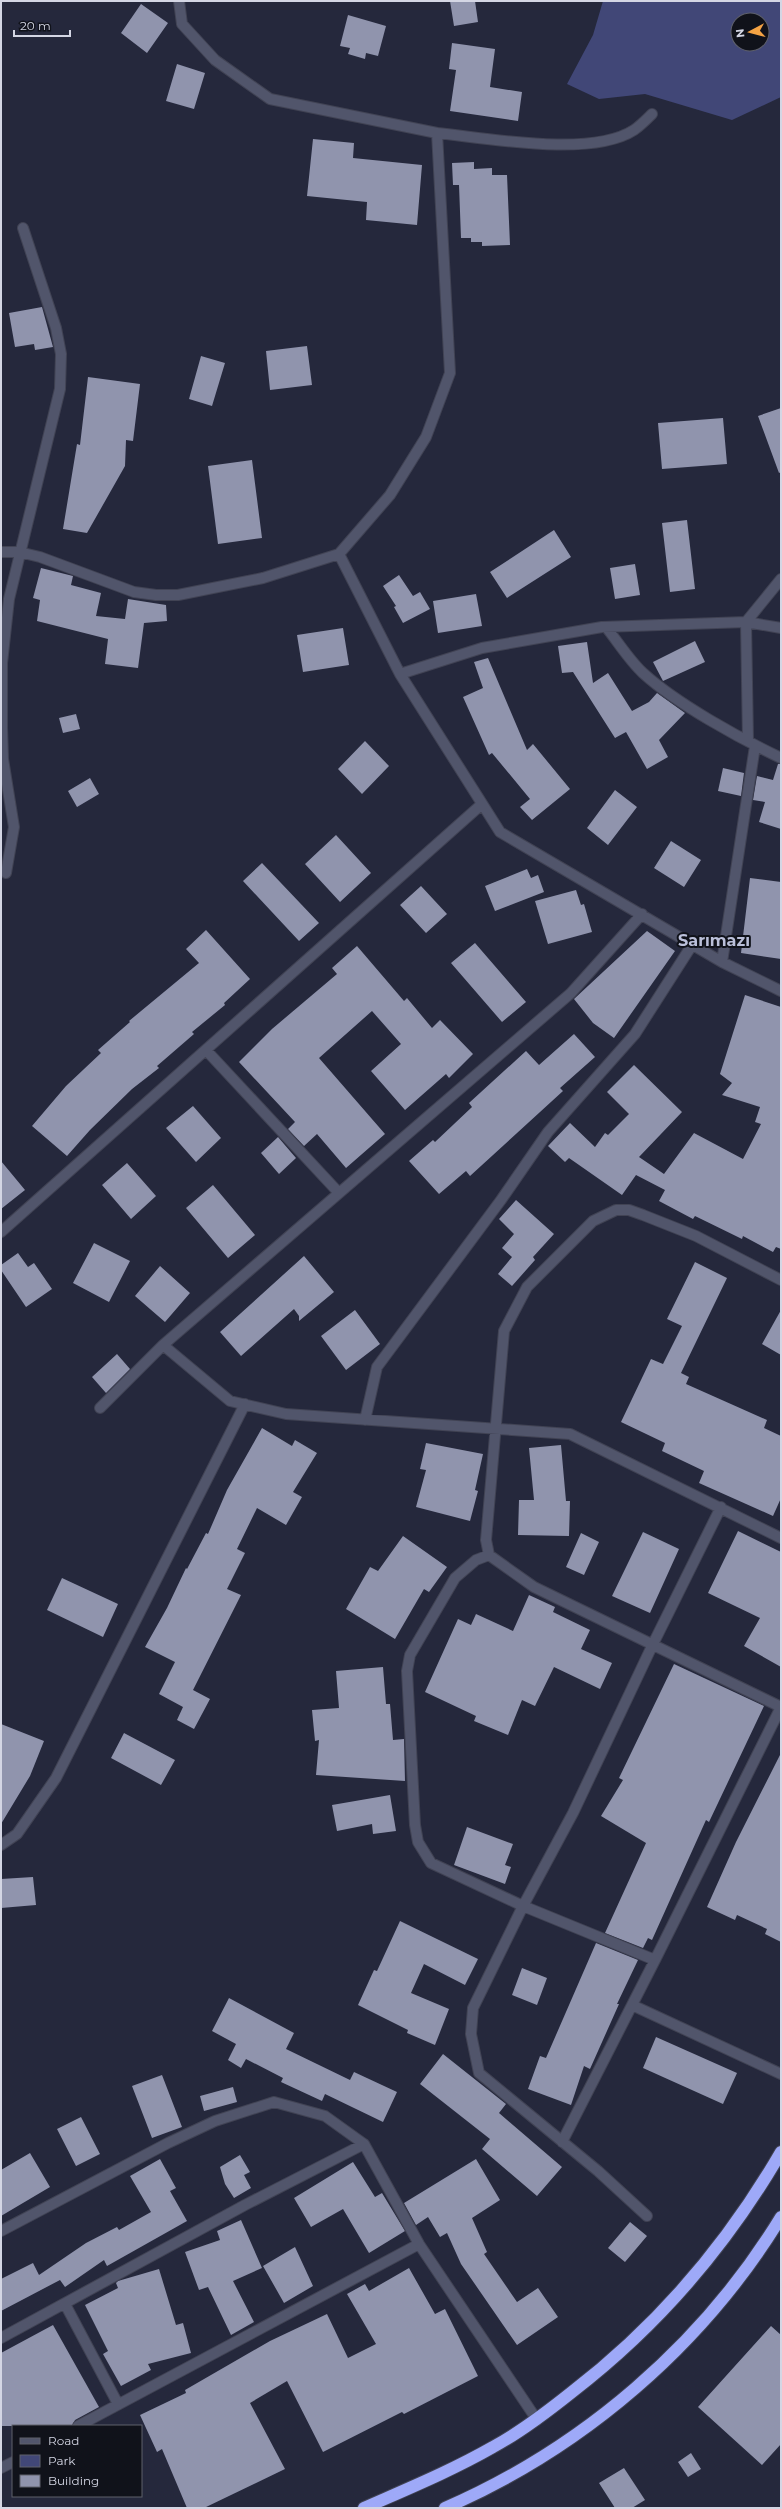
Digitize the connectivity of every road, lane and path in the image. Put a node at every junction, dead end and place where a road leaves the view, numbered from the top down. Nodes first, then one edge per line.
1 (179, 1) edge
2 (652, 114) dead end
3 (437, 133) junction
4 (23, 228) dead end
5 (1, 552) edge
6 (19, 552) junction
7 (339, 554) junction
8 (781, 579) edge
9 (746, 622) junction
10 (606, 627) junction
11 (781, 628) edge
12 (400, 674) junction
13 (752, 744) junction
14 (781, 758) edge
15 (482, 804) junction
16 (6, 873) dead end
17 (642, 914) junction
18 (692, 945) junction
19 (722, 962) junction
20 (781, 991) edge
21 (206, 1050) junction
22 (340, 1193) junction
23 (1, 1232) edge
24 (781, 1280) edge
25 (163, 1345) junction
26 (245, 1404) junction
27 (100, 1408) dead end
28 (365, 1420) junction
29 (496, 1430) junction
30 (721, 1507) junction
31 (781, 1538) edge
32 (489, 1555) junction
33 (653, 1644) junction
34 (1, 1845) edge
35 (523, 1906) junction
36 (655, 1960) junction
37 (632, 2005) junction
38 (781, 2074) edge
39 (562, 2142) junction
40 (364, 2144) junction
41 (781, 2152) edge
42 (647, 2216) dead end
43 (781, 2217) edge
44 (1, 2231) edge
45 (419, 2244) junction
46 (65, 2304) junction
47 (1, 2338) edge
48 (118, 2404) junction
49 (536, 2420) junction
50 (80, 2425) edge
51 (12, 2462) edge
52 (1, 2468) edge
53 (364, 2508) edge
54 (445, 2508) edge

1 - 3 street
2 - 3 street
3 - 7 street
4 - 6 street
5 - 6 street
6 - 7 street
6 - 16 street
7 - 12 street
8 - 9 street
9 - 10 street
9 - 11 street
9 - 13 street
10 - 12 street
10 - 13 street
12 - 15 street
13 - 14 street
13 - 19 street
15 - 17 street
15 - 21 street
17 - 18 street
17 - 22 street
18 - 19 street
18 - 28 street
19 - 20 street
21 - 22 street
21 - 23 street
22 - 25 street
24 - 29 street
25 - 26 street
25 - 27 street
26 - 28 street
26 - 34 street
28 - 29 street
29 - 30 street
29 - 32 street
30 - 31 street
30 - 33 street
32 - 33 street
32 - 35 street
33 - 35 street
33 - 36 street
35 - 36 street
35 - 39 street
36 - 37 street
37 - 38 street
37 - 39 street
39 - 42 street
40 - 44 street
40 - 45 street
40 - 46 street
41 - 49 highway
43 - 54 highway
45 - 48 street
45 - 49 street
46 - 47 street
46 - 48 street
48 - 50 street
49 - 53 highway
51 - 52 street

